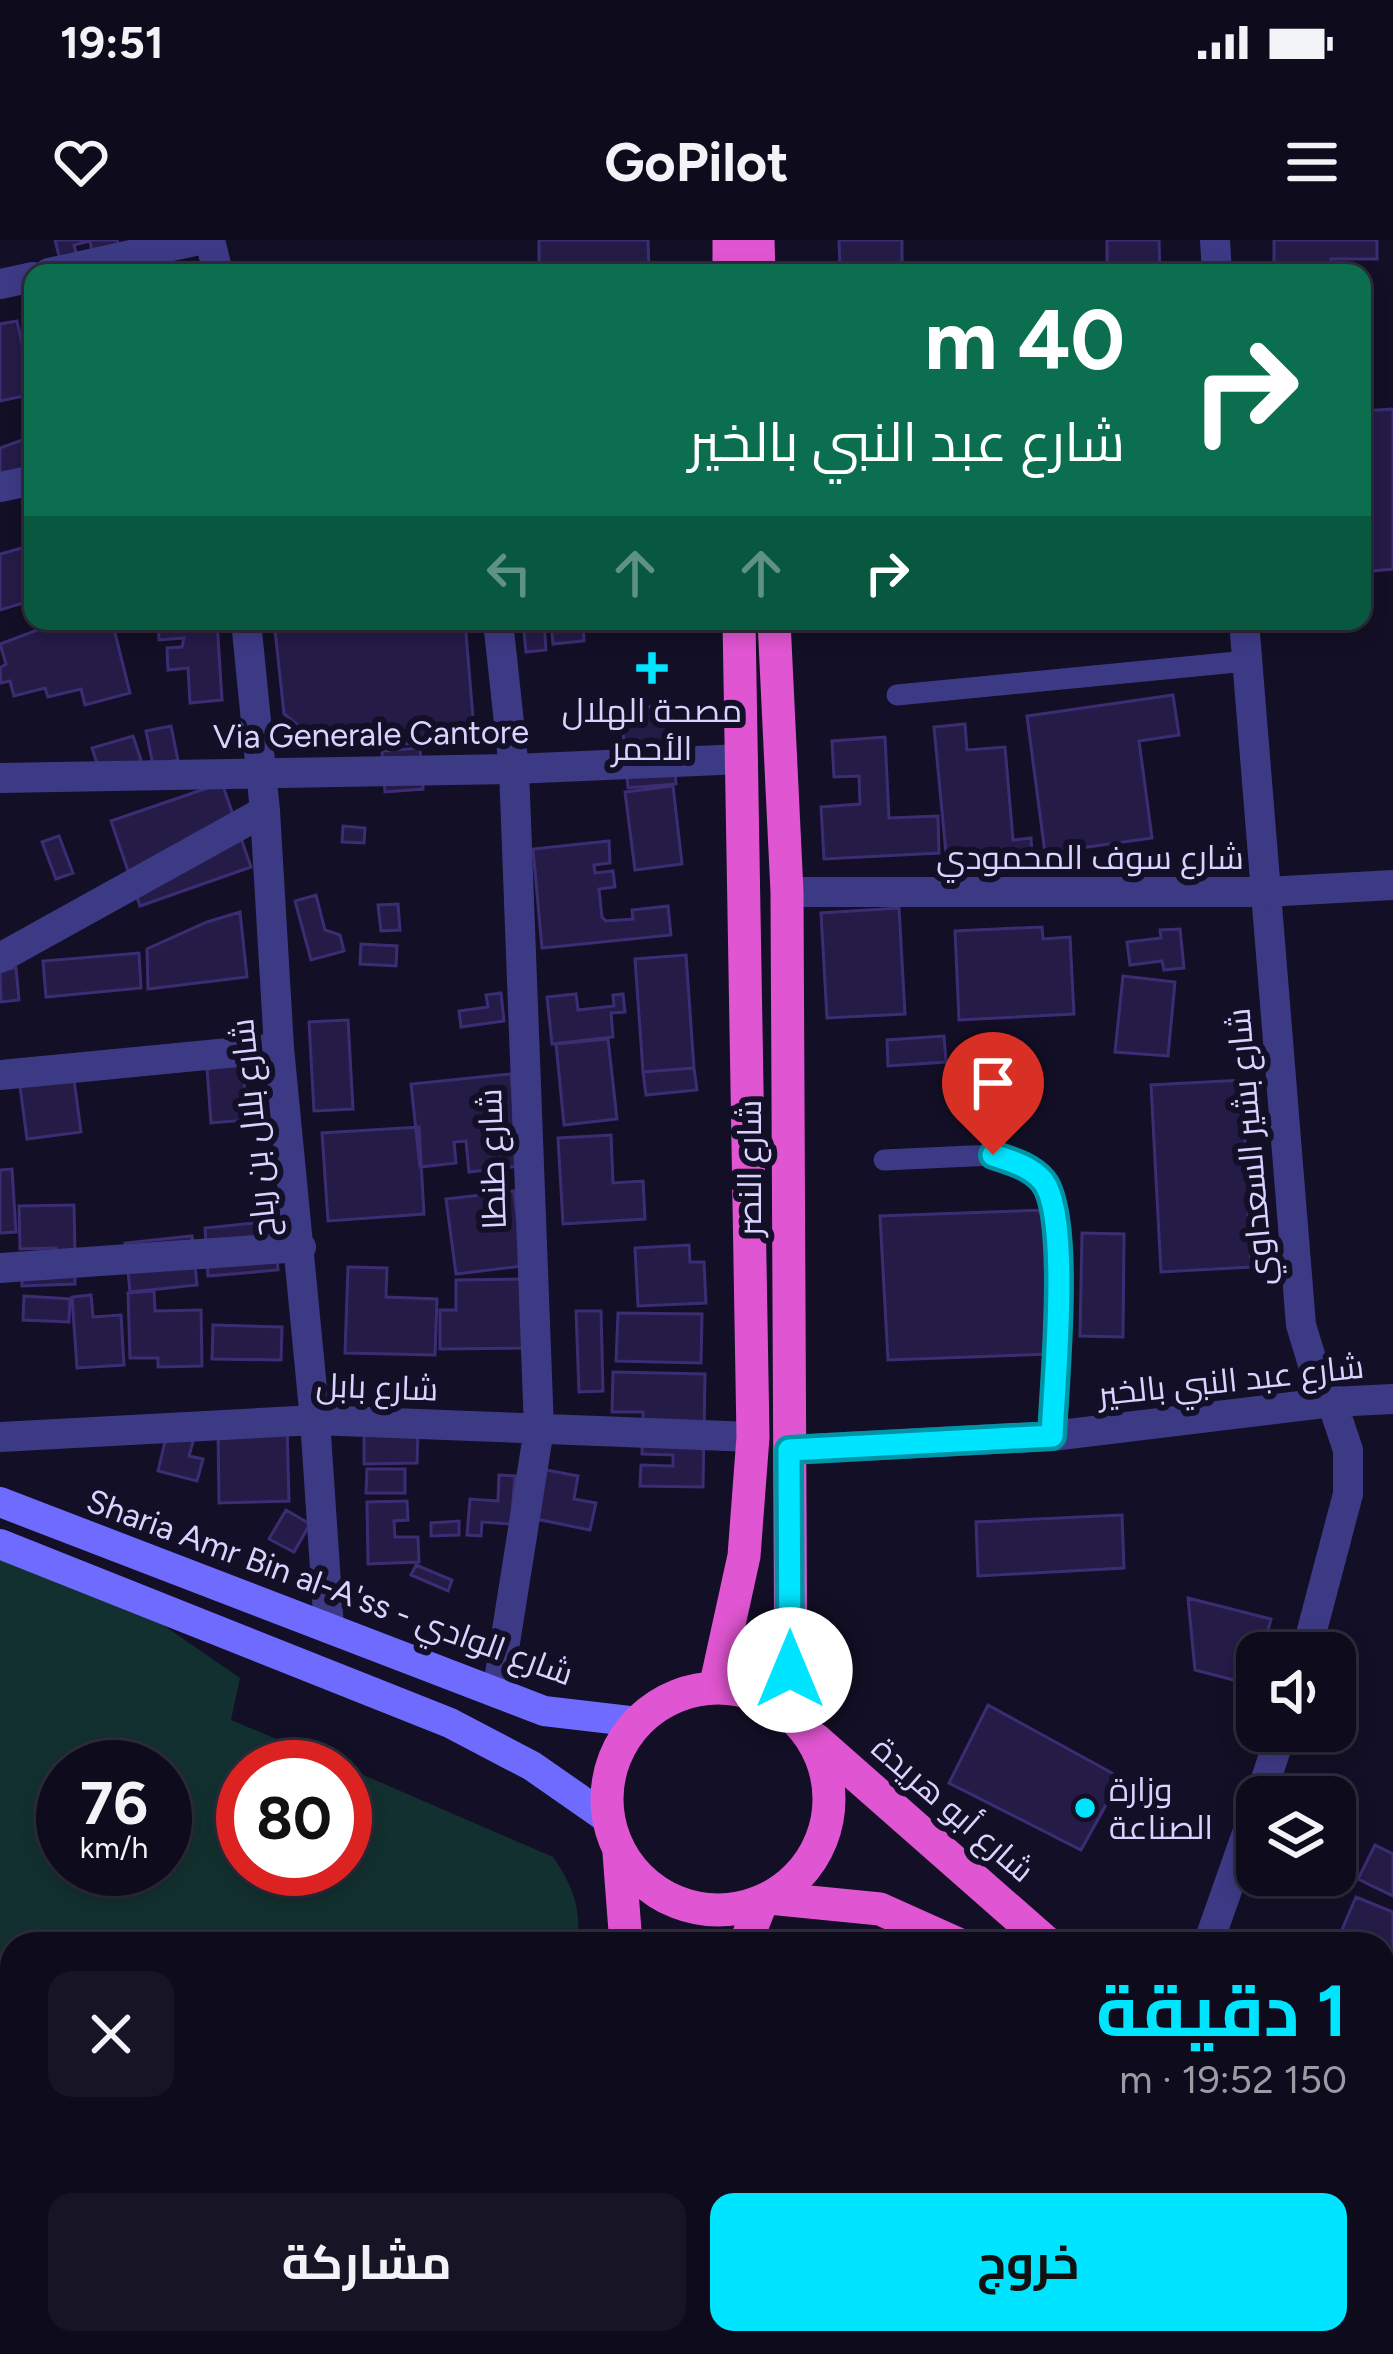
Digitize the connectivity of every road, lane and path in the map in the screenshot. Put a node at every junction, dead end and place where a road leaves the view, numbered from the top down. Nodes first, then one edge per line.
1 (199, 240) edge
2 (90, 264) edge
3 (247, 630) edge
4 (499, 630) edge
5 (739, 630) edge
6 (774, 630) edge
7 (1245, 630) edge
8 (1247, 661) junction
9 (897, 695) dead end
10 (743, 759) junction
11 (514, 769) junction
12 (260, 772) junction
13 (0, 778) edge
14 (265, 811) junction
15 (1393, 885) edge
16 (787, 892) junction
17 (1265, 892) junction
18 (0, 958) edge
19 (279, 1048) junction
20 (0, 1075) edge
21 (884, 1160) dead end
22 (301, 1247) junction
23 (0, 1268) edge
24 (1393, 1399) edge
25 (1332, 1402) junction
26 (315, 1420) junction
27 (538, 1429) junction
28 (1052, 1436) junction
29 (0, 1437) edge
30 (753, 1437) junction
31 (789, 1450) junction
32 (0, 1502) edge
33 (0, 1544) edge
34 (328, 1628) junction
35 (1312, 1632) edge
36 (716, 1688) junction
37 (497, 1693) junction
38 (638, 1722) junction
39 (799, 1724) junction
40 (613, 1835) junction
41 (1236, 1864) edge
42 (765, 1900) junction
43 (625, 1932) edge
44 (750, 1932) edge
45 (931, 1932) edge
46 (1034, 1932) edge
47 (1212, 1932) edge

1 - 2 street
3 - 12 street, شارع بلال بن رباح
4 - 11 street, شارع طنطا
5 - 10 highway, شارع النصر
6 - 16 highway, شارع النصر
7 - 8 street, شارع بشير السعداوي
8 - 9 lane
8 - 17 street, شارع بشير السعداوي
10 - 11 street, Via Generale Cantore
10 - 30 highway, شارع النصر
11 - 12 street, Via Generale Cantore
11 - 27 street, شارع طنطا
12 - 13 street, Via Generale Cantore
12 - 14 street, شارع بلال بن رباح
14 - 18 street
14 - 19 street, شارع بلال بن رباح
15 - 17 street, شارع سوف المحمودي
16 - 17 street, شارع سوف المحمودي
16 - 31 highway, شارع النصر
17 - 25 street, شارع بشير السعداوي
19 - 20 street
19 - 22 street, شارع بلال بن رباح
21 - 28 lane
22 - 23 street
22 - 26 street, شارع بلال بن رباح
24 - 25 street, شارع عبد النبي بالخير
25 - 28 street, شارع عبد النبي بالخير
25 - 35 street, شارع بشير السعداوي
26 - 27 street, شارع بابل
26 - 29 street, شارع بابل
26 - 34 street, شارع بلال بن رباح
27 - 30 street, شارع بابل
27 - 37 street, شارع طنطا
28 - 31 street, شارع عبد النبي بالخير
30 - 36 highway, شارع النصر
31 - 39 highway, شارع النصر
32 - 34 main road, Sharia Amr Bin al-A'ss - شارع الوادي
33 - 40 main road
34 - 37 main road, Sharia Amr Bin al-A'ss - شارع الوادي
36 - 38 highway
36 - 39 highway
37 - 38 main road, Sharia Amr Bin al-A'ss - شارع الوادي
38 - 40 highway
39 - 42 highway
39 - 46 highway, شارع أبو هريدة
40 - 42 highway
40 - 43 highway
41 - 47 street
42 - 44 highway
42 - 45 highway

